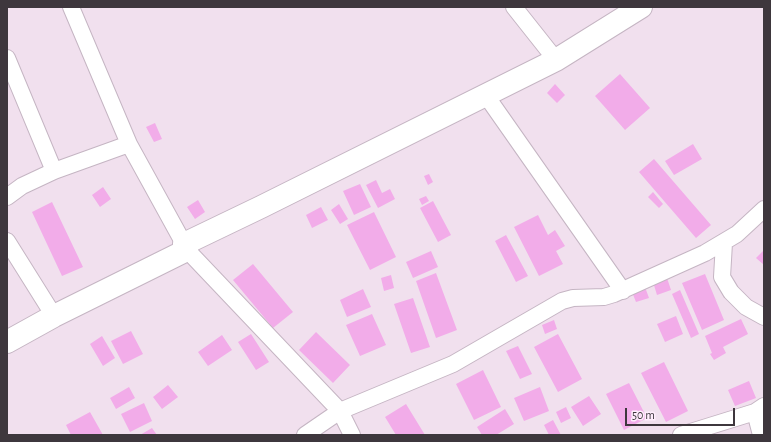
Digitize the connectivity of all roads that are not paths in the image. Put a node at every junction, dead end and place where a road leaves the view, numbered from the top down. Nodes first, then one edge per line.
1 (71, 7) edge
2 (514, 7) edge
3 (641, 7) edge
4 (7, 58) edge
5 (556, 60) junction
6 (484, 94) junction
7 (129, 144) junction
8 (54, 171) junction
9 (7, 197) edge
10 (764, 210) edge
11 (7, 241) edge
12 (724, 244) junction
13 (186, 247) junction
14 (623, 290) junction
15 (54, 316) junction
16 (764, 317) edge
17 (7, 342) edge
18 (759, 409) edge
19 (340, 411) junction
20 (305, 435) edge
21 (352, 435) edge
22 (681, 435) edge
23 (761, 435) edge

1 - 7 street
2 - 5 street
3 - 5 street
4 - 8 street
5 - 6 street
6 - 13 street
6 - 14 street
7 - 8 street
7 - 13 street
8 - 9 street
10 - 12 street
11 - 15 street
12 - 14 street
12 - 16 street
13 - 15 street
13 - 19 street
14 - 19 street
15 - 17 street
18 - 22 street
18 - 23 street
19 - 20 street
19 - 21 street

